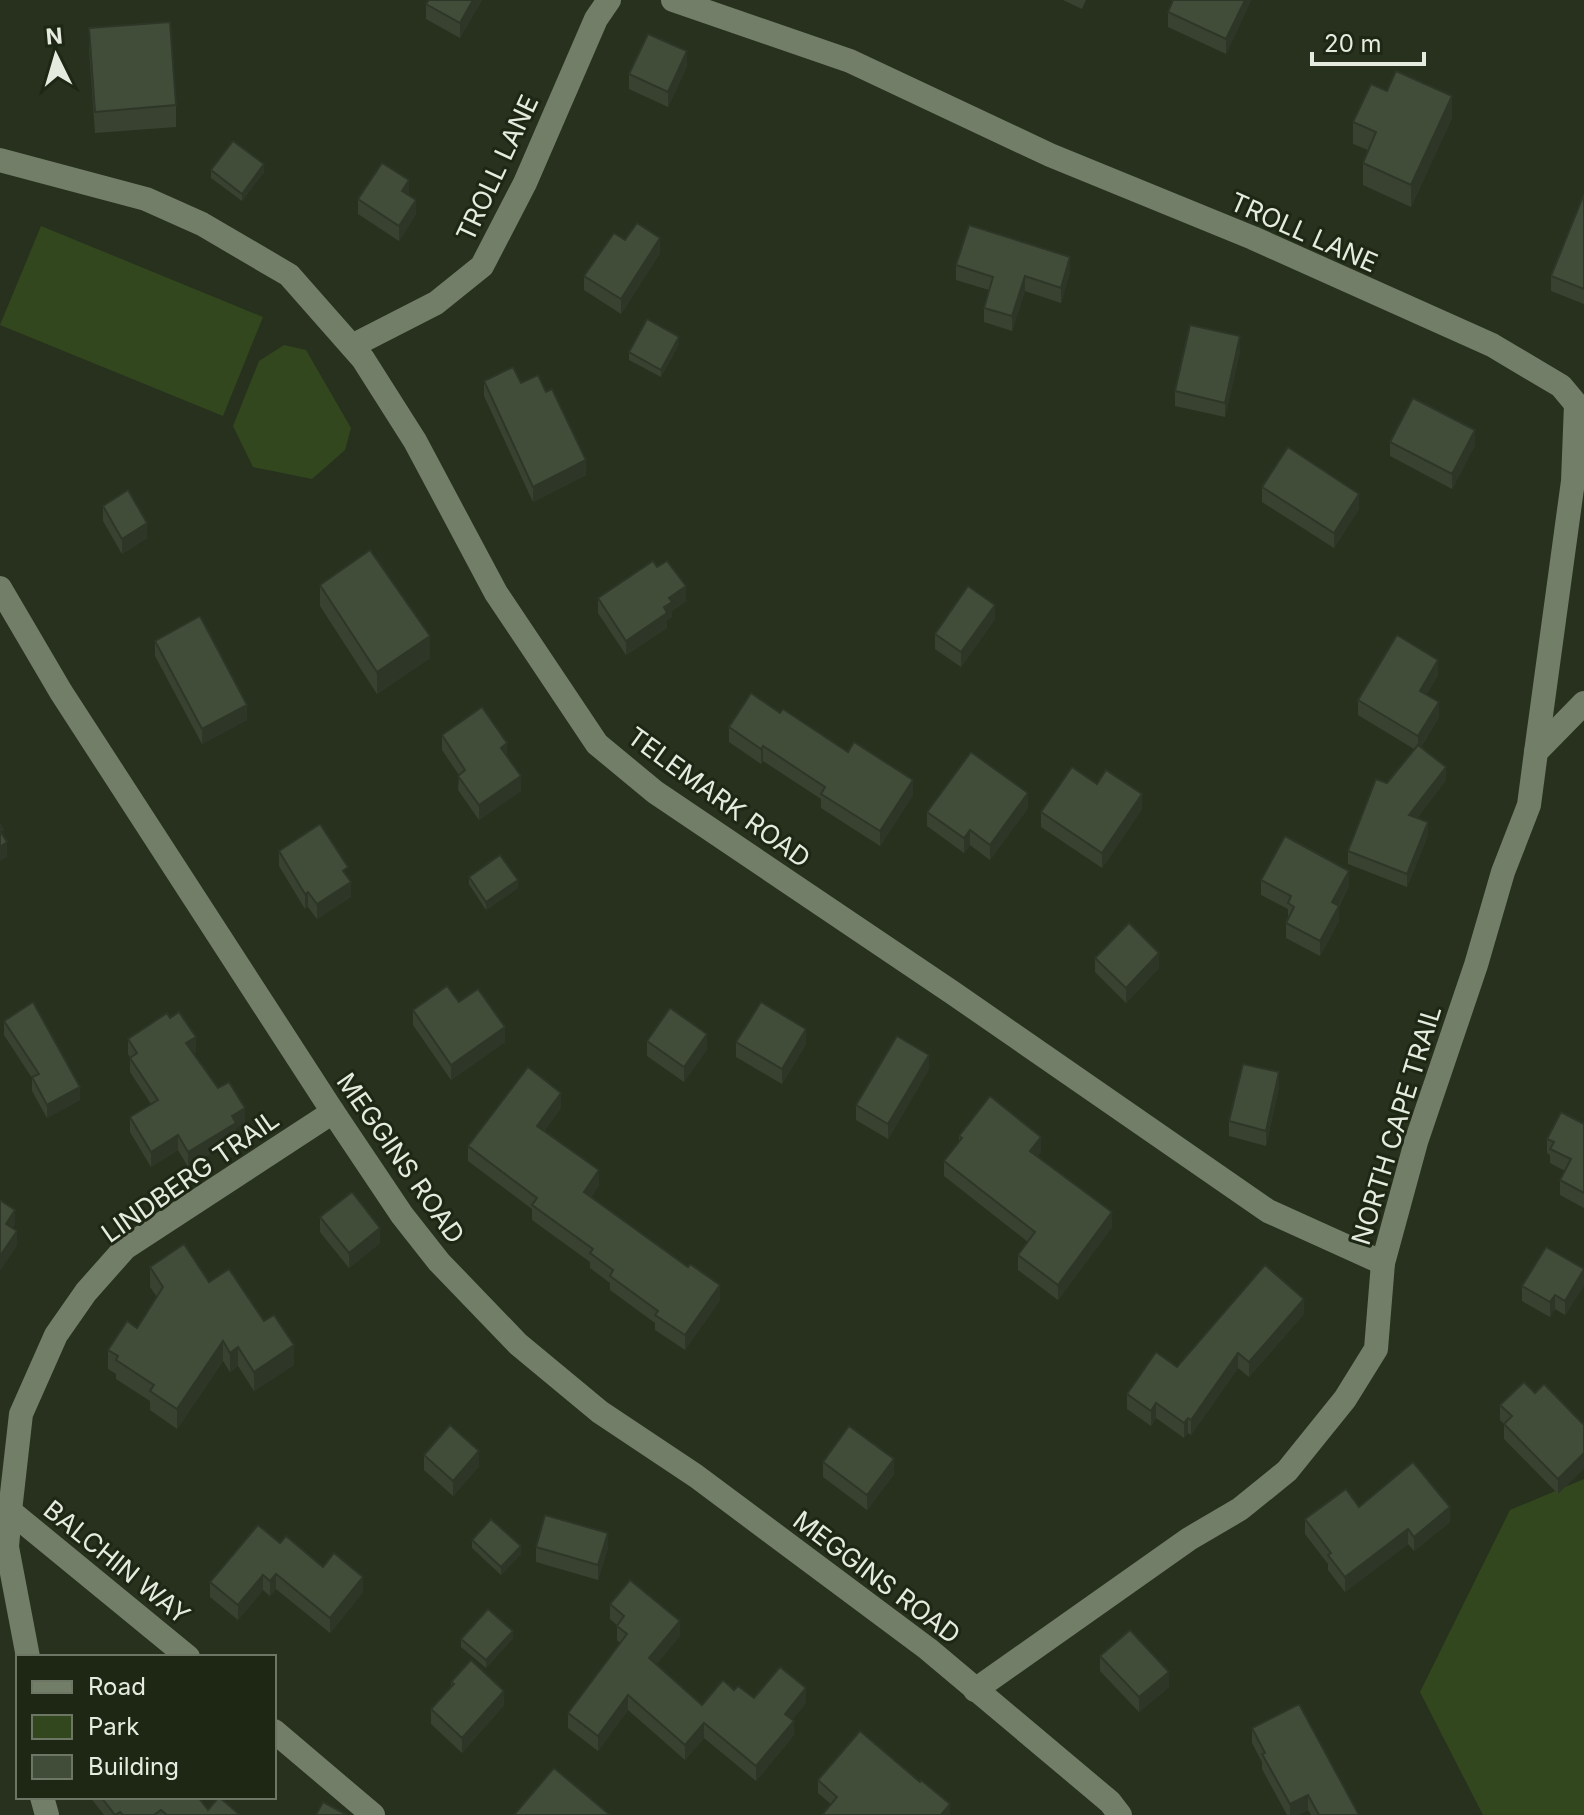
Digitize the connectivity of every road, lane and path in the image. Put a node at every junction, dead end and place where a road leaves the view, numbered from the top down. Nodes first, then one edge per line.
1 (609, 0) edge
2 (673, 0) edge
3 (0, 160) edge
4 (352, 346) junction
5 (0, 588) edge
6 (1584, 703) edge
7 (1536, 752) junction
8 (333, 1112) junction
9 (1383, 1263) junction
10 (10, 1511) junction
11 (28, 1655) edge
12 (186, 1655) edge
13 (975, 1690) junction
14 (276, 1733) edge
15 (373, 1815) edge
16 (1120, 1815) edge

1 - 4 street, TROLL LANE
2 - 7 street, TROLL LANE
3 - 4 street, TELEMARK ROAD
4 - 9 street, TELEMARK ROAD
5 - 8 street, MEGGINS ROAD
6 - 7 street
7 - 9 street, NORTH CAPE TRAIL
8 - 10 street, LINDBERG TRAIL
8 - 13 street, MEGGINS ROAD
9 - 13 street, NORTH CAPE TRAIL
10 - 11 street, LINDBERG TRAIL
10 - 12 street, BALCHIN WAY
13 - 16 street, MEGGINS ROAD
14 - 15 street

